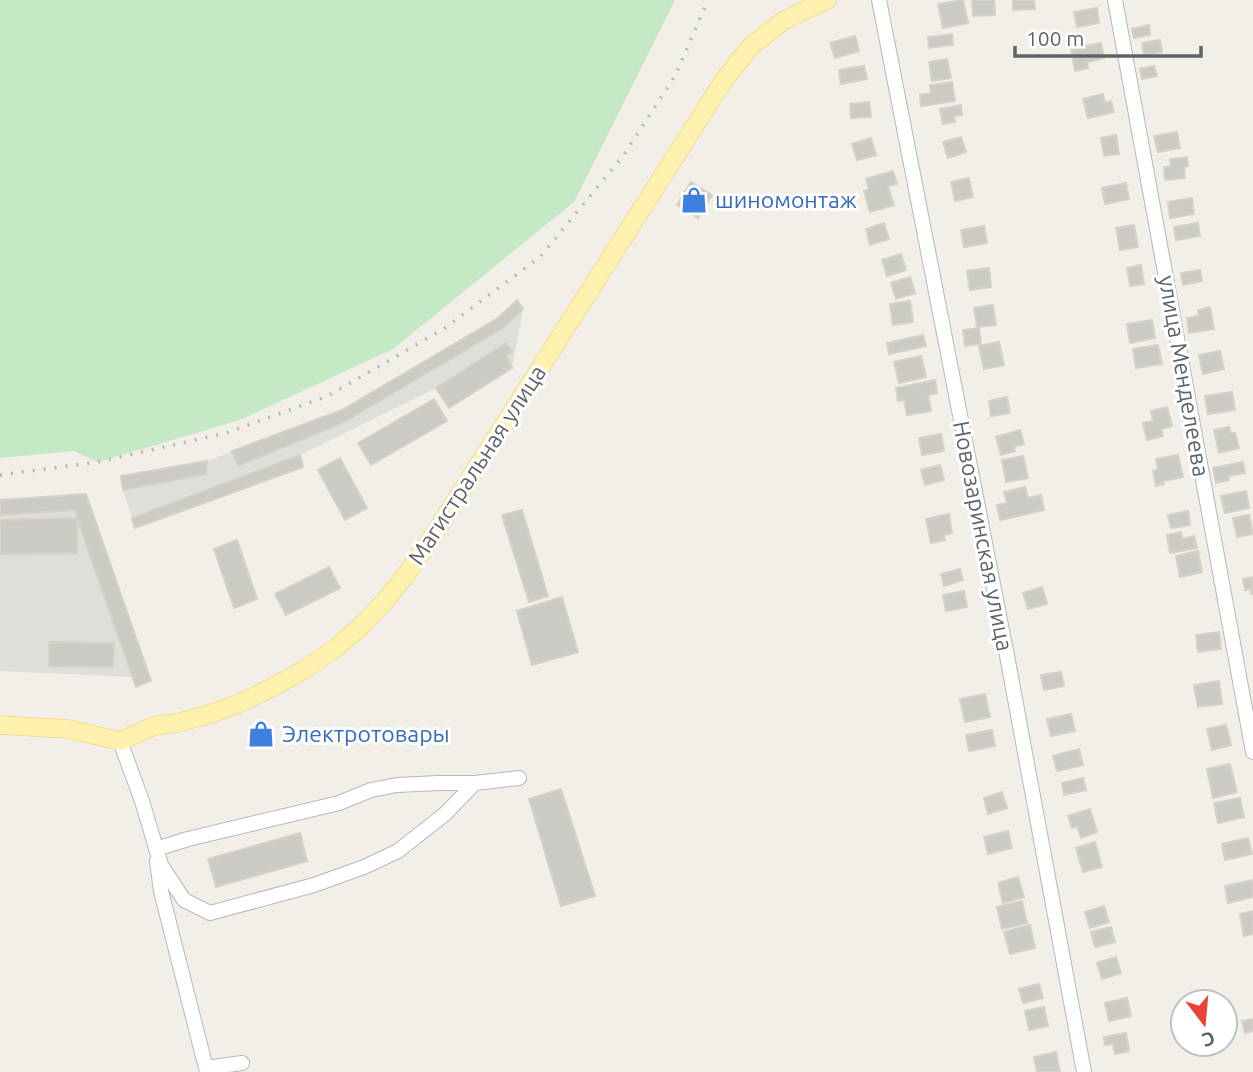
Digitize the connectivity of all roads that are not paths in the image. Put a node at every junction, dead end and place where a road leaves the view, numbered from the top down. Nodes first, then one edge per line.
1 (827, 0) edge
2 (878, 0) edge
3 (1115, 0) edge
4 (0, 725) edge
5 (120, 741) junction
6 (1253, 752) edge
7 (519, 778) dead end
8 (475, 783) junction
9 (156, 849) junction
10 (242, 1063) dead end
11 (207, 1070) edge
12 (1084, 1072) edge

1 - 5 main road, Магистральная улица
2 - 12 street, Новозаринская улица
3 - 6 street, улица Менделеева
4 - 5 main road
5 - 9 street
7 - 8 street
8 - 9 street
8 - 9 street
9 - 11 street
10 - 11 street

